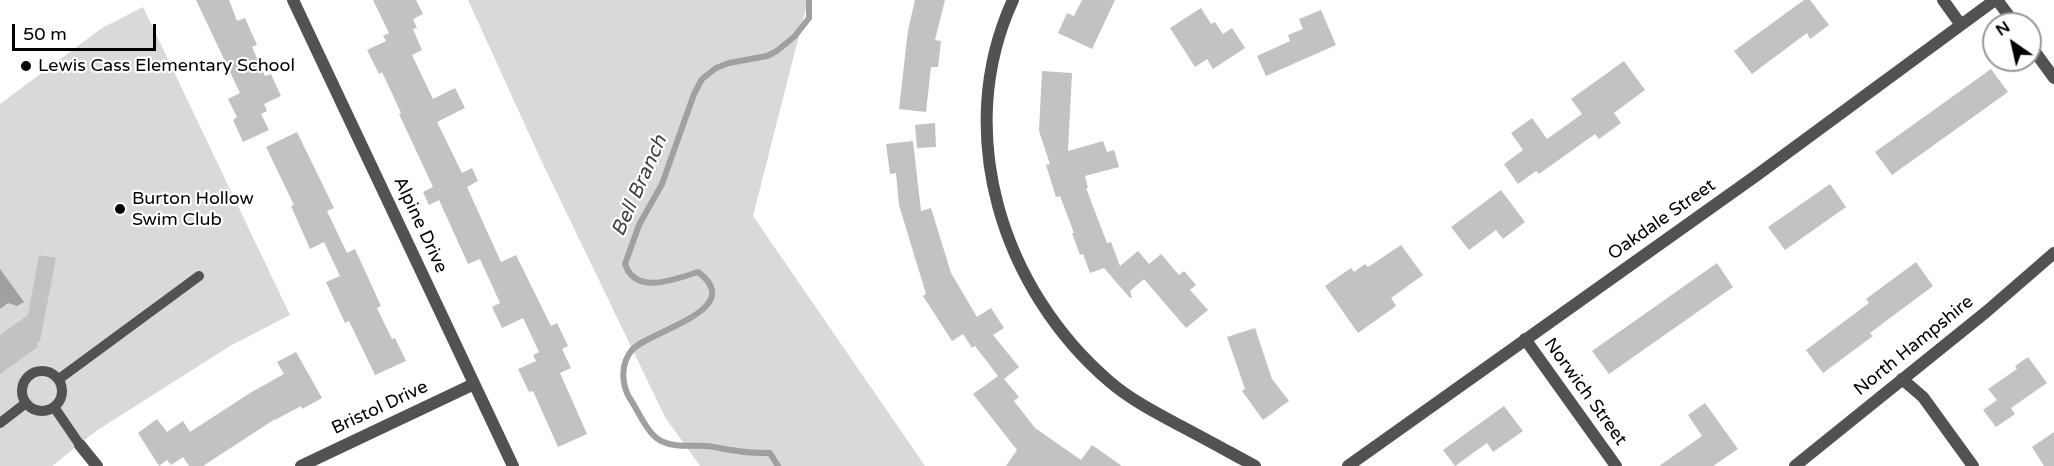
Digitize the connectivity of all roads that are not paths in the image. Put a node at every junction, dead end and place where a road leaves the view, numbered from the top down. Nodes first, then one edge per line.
1 (293, 0) edge
2 (1013, 0) edge
3 (1943, 0) edge
4 (1996, 0) edge
5 (2006, 12) edge
6 (1961, 25) junction
7 (2042, 62) edge
8 (2054, 78) edge
9 (2054, 253) edge
10 (199, 276) dead end
11 (1524, 339) junction
12 (59, 379) junction
13 (1902, 379) junction
14 (474, 384) junction
15 (26, 403) junction
16 (54, 407) junction
17 (0, 423) edge
18 (80, 445) joint
19 (97, 466) edge
20 (301, 466) edge
21 (513, 466) edge
22 (1256, 466) edge
23 (1348, 466) edge
24 (1616, 466) edge
25 (1795, 466) edge
26 (1972, 466) edge

1 - 14 street, Alpine Drive
2 - 22 street
3 - 6 street
4 - 5 street
4 - 6 street, Oakdale Street
6 - 11 street, Oakdale Street
7 - 8 street
9 - 13 street, North Hampshire
10 - 12 lane
11 - 23 street, Oakdale Street
11 - 24 street, Norwich Street
12 - 15 lane
12 - 16 lane
13 - 25 street, North Hampshire
13 - 26 street
14 - 20 street, Bristol Drive
14 - 21 street, Alpine Drive
15 - 16 lane
15 - 17 lane
16 - 18 lane
18 - 19 street

